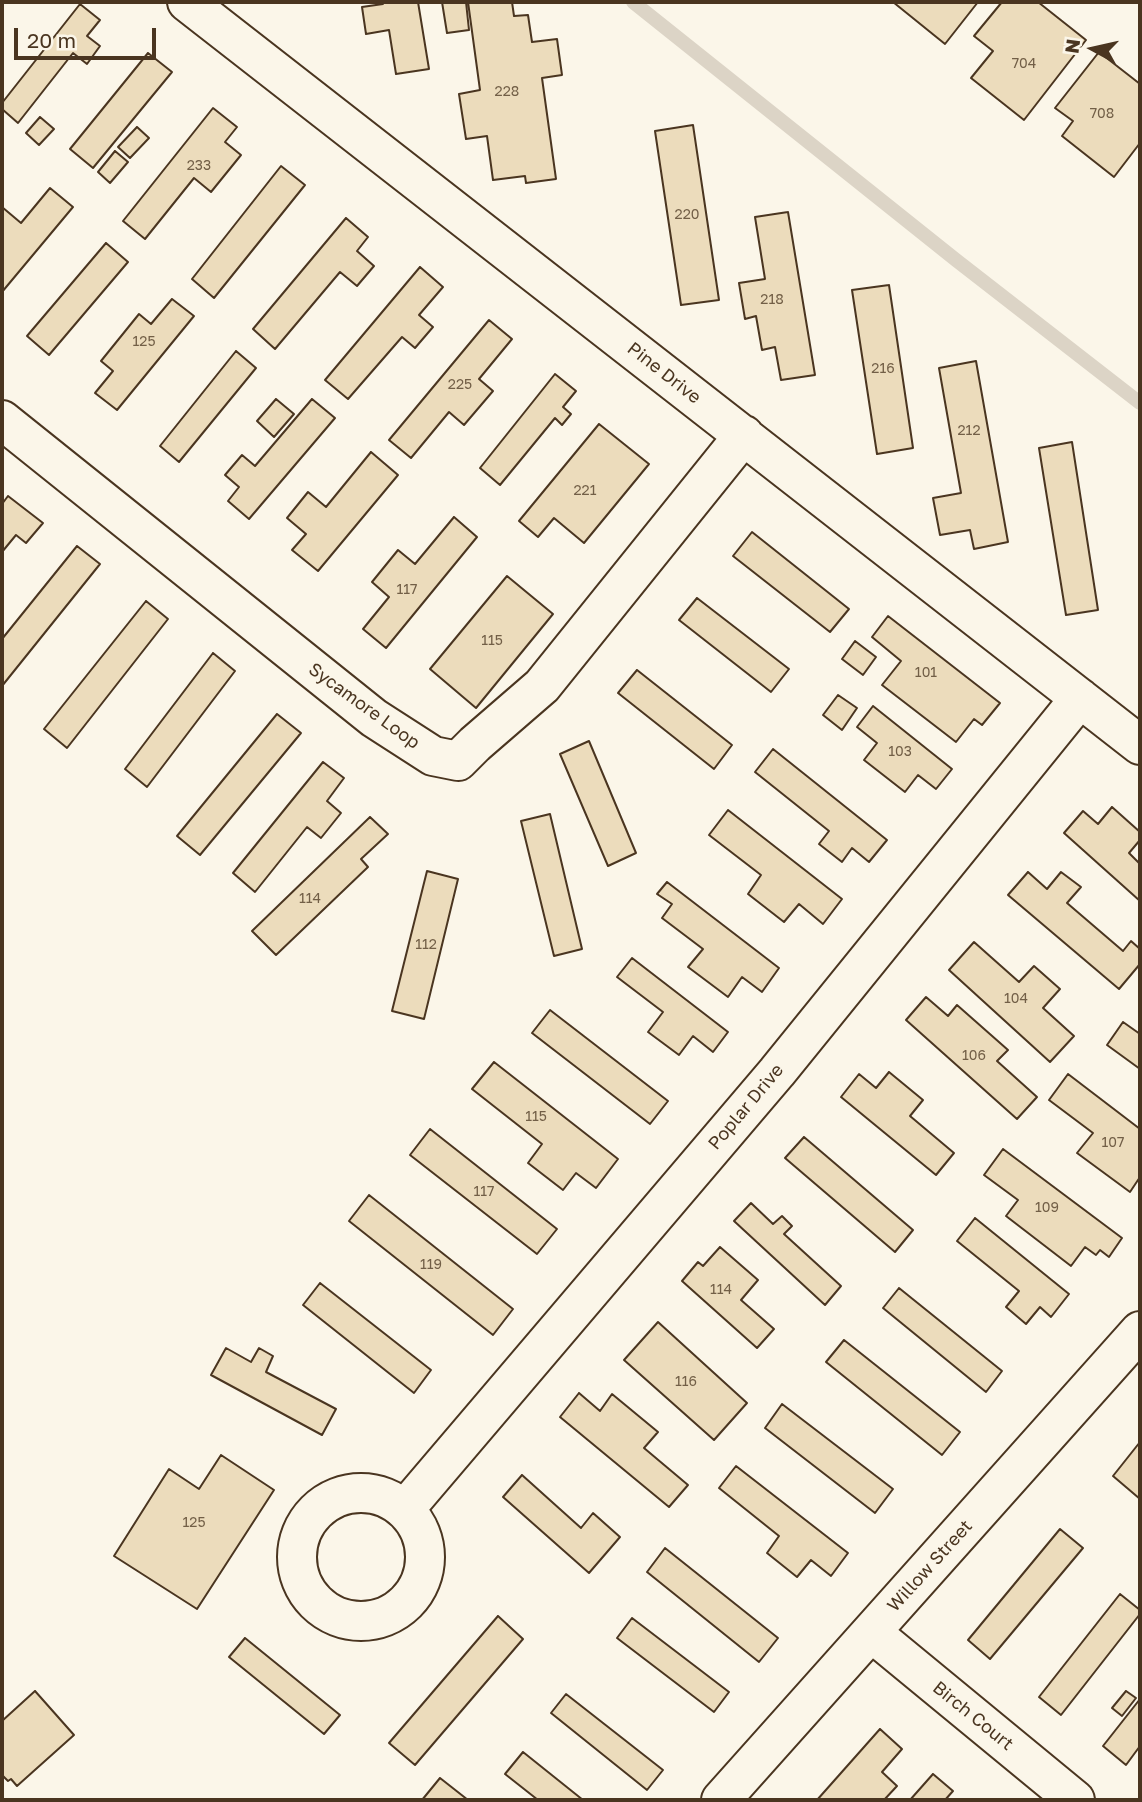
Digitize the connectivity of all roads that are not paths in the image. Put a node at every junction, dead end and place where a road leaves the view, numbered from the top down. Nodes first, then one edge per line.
1 (187, 2) edge
2 (2, 420) edge
3 (744, 435) junction
4 (1080, 698) junction
5 (1140, 746) edge
6 (1140, 1331) edge
7 (405, 1509) dead end
8 (870, 1632) junction
9 (721, 1800) edge
10 (1075, 1800) edge

1 - 3 street, Pine Drive
2 - 3 street, Sycamore Loop
3 - 4 street, Pine Drive
4 - 5 street, Pine Drive
4 - 7 street, Poplar Drive
6 - 8 street, Willow Street
8 - 9 street, Willow Street
8 - 10 street, Birch Court

